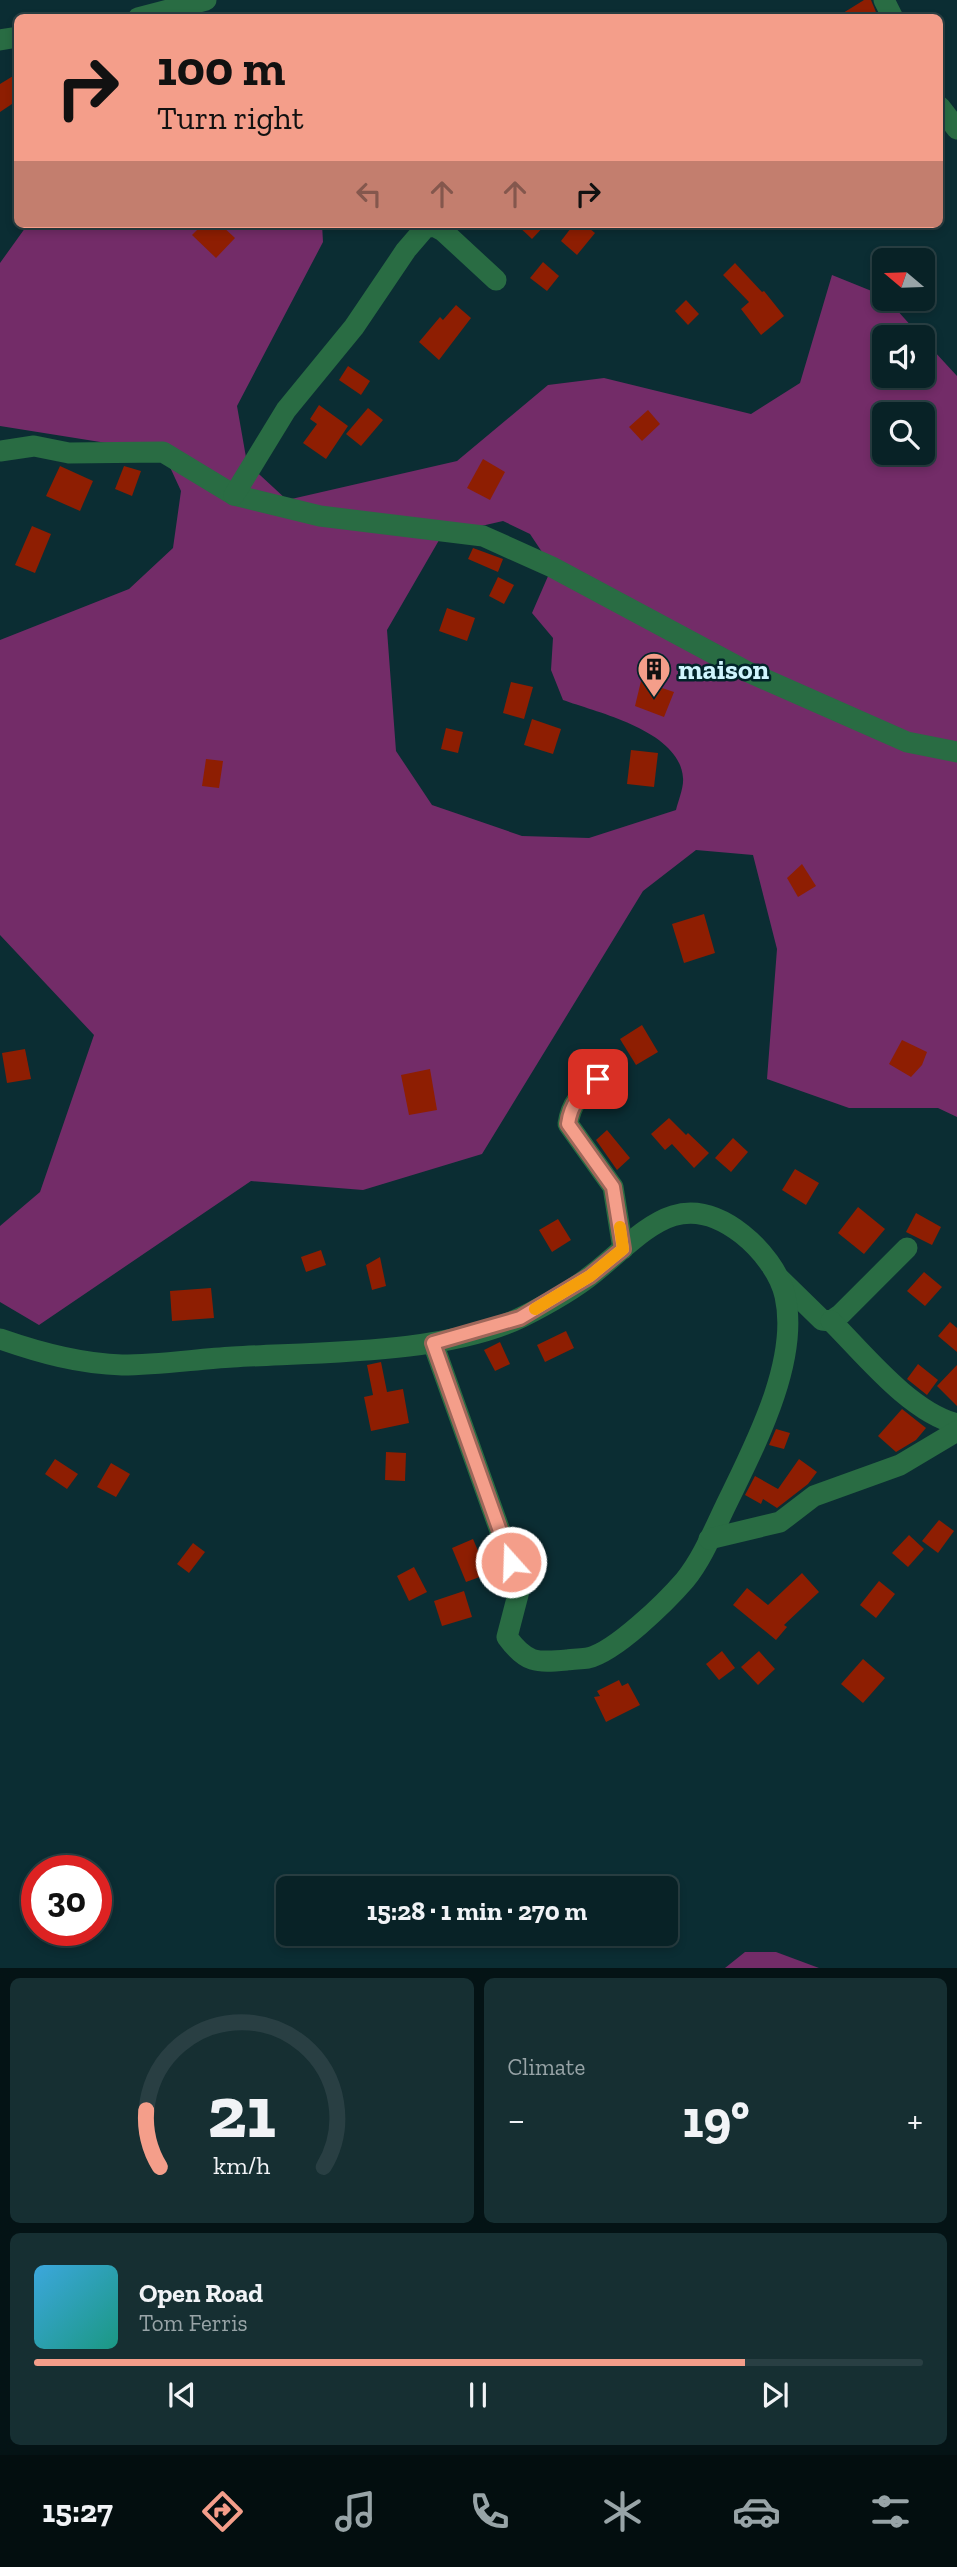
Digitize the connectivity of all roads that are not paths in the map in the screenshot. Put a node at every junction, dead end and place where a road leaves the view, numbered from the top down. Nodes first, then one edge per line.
1 (206, 0) edge
2 (153, 14) edge
3 (943, 111) edge
4 (957, 128) edge
5 (425, 228) edge
6 (438, 228) edge
7 (496, 280) dead end
8 (0, 451) edge
9 (234, 495) junction
10 (957, 752) edge
11 (598, 1079) dead end
12 (908, 1248) dead end
13 (623, 1249) junction
14 (778, 1278) junction
15 (831, 1321) junction
16 (0, 1339) edge
17 (433, 1343) junction
18 (957, 1424) edge
19 (957, 1431) edge
20 (709, 1539) junction

1 - 2 street
3 - 4 street
5 - 9 street
6 - 7 street
8 - 9 street
9 - 10 street
11 - 13 street
12 - 15 street
13 - 14 street
13 - 17 street
14 - 15 street
14 - 20 street
15 - 18 street
16 - 17 street
17 - 20 street
19 - 20 street

